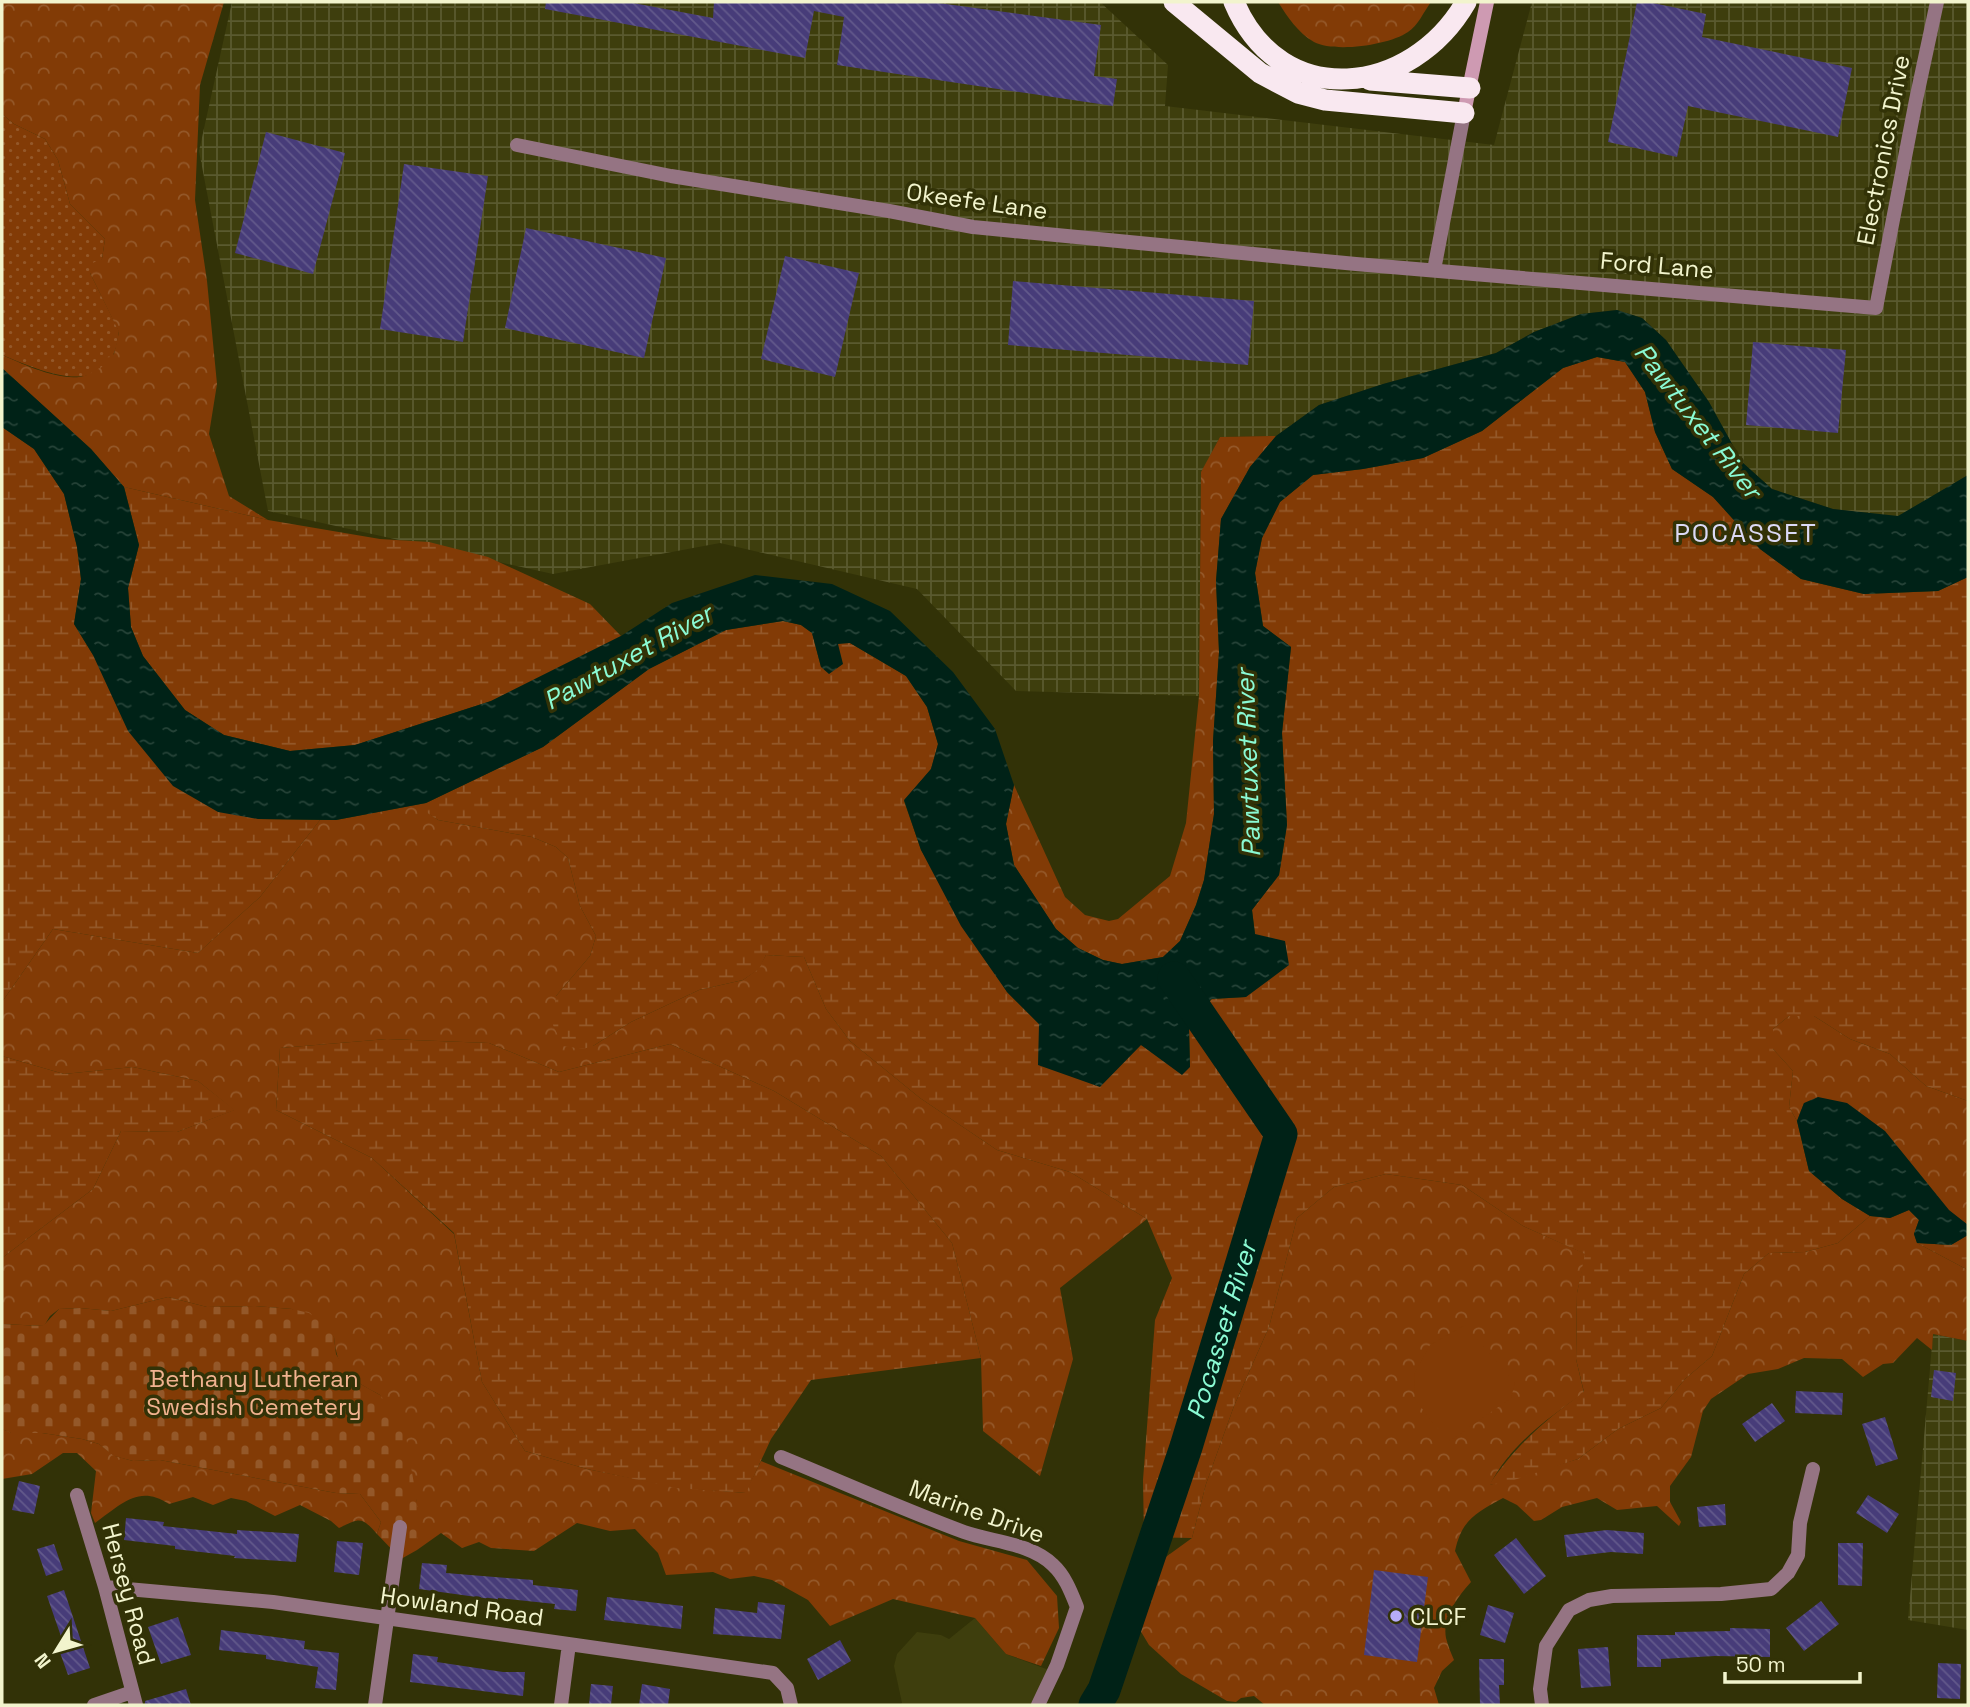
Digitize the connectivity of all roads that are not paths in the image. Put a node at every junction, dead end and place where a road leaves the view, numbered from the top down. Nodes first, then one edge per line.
1 (1174, 2) edge
2 (1234, 2) edge
3 (1466, 2) edge
4 (1487, 2) edge
5 (1937, 2) edge
6 (1353, 79) junction
7 (1470, 88) junction
8 (1464, 113) junction
9 (517, 145) dead end
10 (1434, 270) junction
11 (1876, 308) joint
12 (781, 1457) dead end
13 (1813, 1469) dead end
14 (77, 1495) dead end
15 (400, 1527) dead end
16 (105, 1587) junction
17 (388, 1618) junction
18 (569, 1644) junction
19 (134, 1699) edge
20 (94, 1705) edge
21 (375, 1705) edge
22 (561, 1705) edge
23 (791, 1705) edge
24 (1038, 1705) edge
25 (1542, 1705) edge

1 - 8 highway
2 - 6 highway
3 - 6 highway
4 - 7 main road
5 - 11 street, Electronics Drive
6 - 7 highway
7 - 8 main road
8 - 10 street
9 - 10 street, Okeefe Lane
10 - 11 street, Ford Lane
12 - 24 street, Marine Drive
13 - 25 street
14 - 16 street, Hersey Road
15 - 17 street
16 - 17 street, Howland Road
16 - 19 street, Hersey Road
17 - 18 street, Howland Road
17 - 21 street
18 - 22 street
18 - 23 street, Howland Road
19 - 20 street

